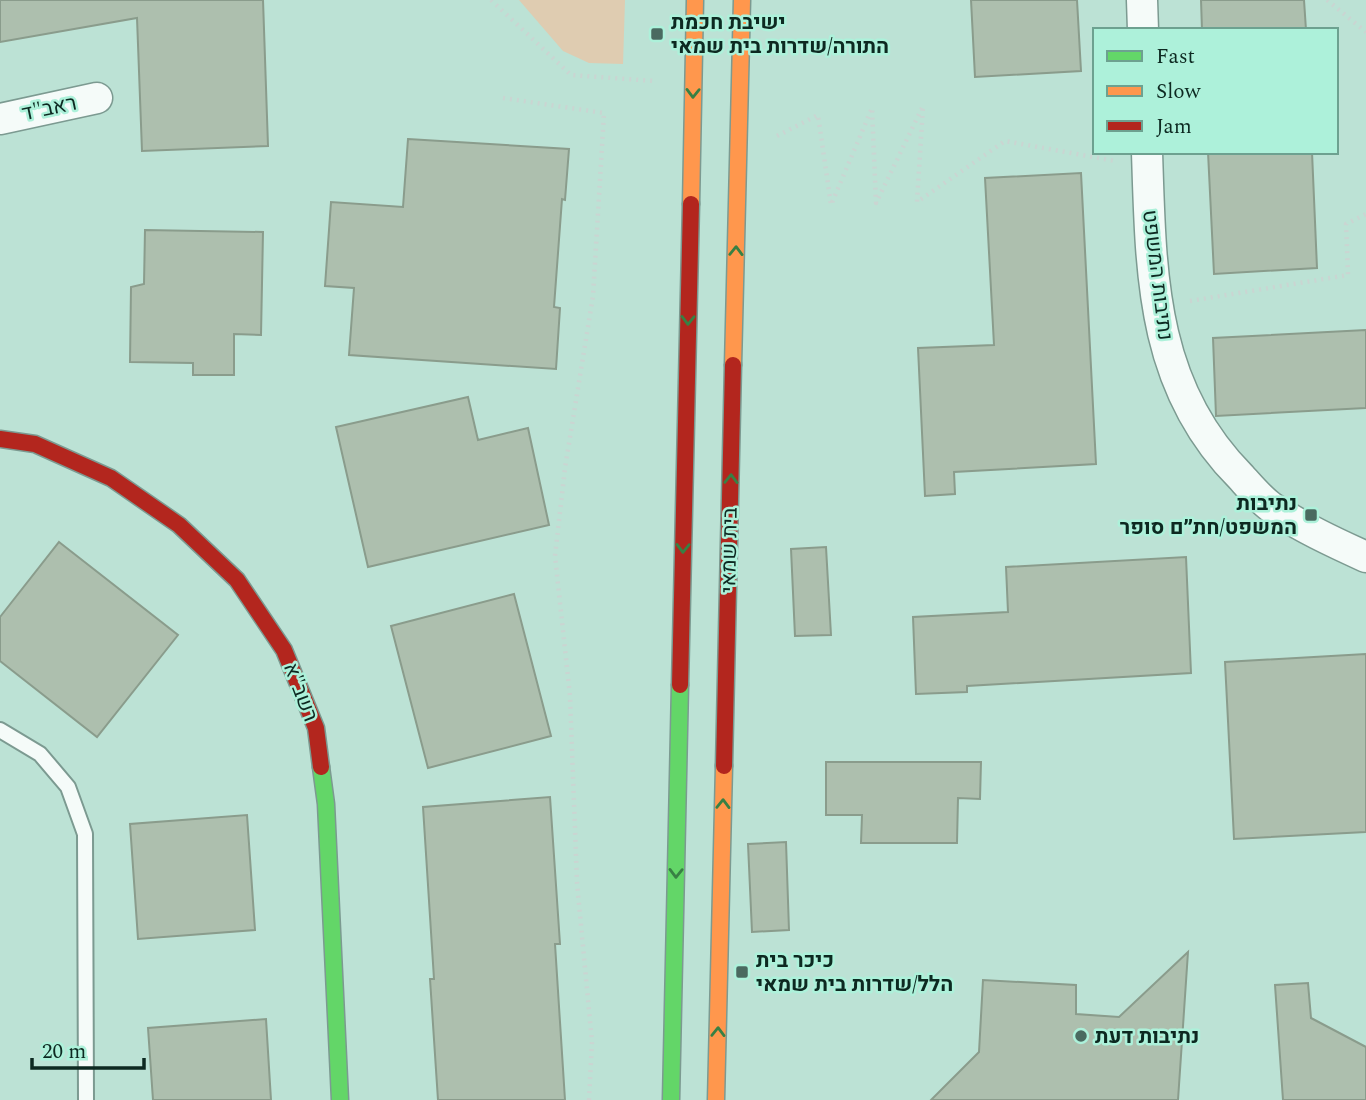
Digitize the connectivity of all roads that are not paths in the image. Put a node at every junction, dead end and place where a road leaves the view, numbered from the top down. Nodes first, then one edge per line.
1 (695, 0) edge
2 (742, 0) edge
3 (1142, 0) edge
4 (1143, 28) edge
5 (97, 98) dead end
6 (0, 118) edge
7 (1147, 160) edge
8 (0, 439) edge
9 (1366, 556) edge
10 (0, 730) edge
11 (86, 1100) edge
12 (340, 1100) edge
13 (671, 1100) edge
14 (716, 1100) edge

1 -> 13 street
14 -> 2 street, בית שמאי
3 - 4 street
5 - 6 street, ראב"ד
7 - 9 street, נתיבות המשפט
8 - 12 street, רשב"א
10 - 11 lane

